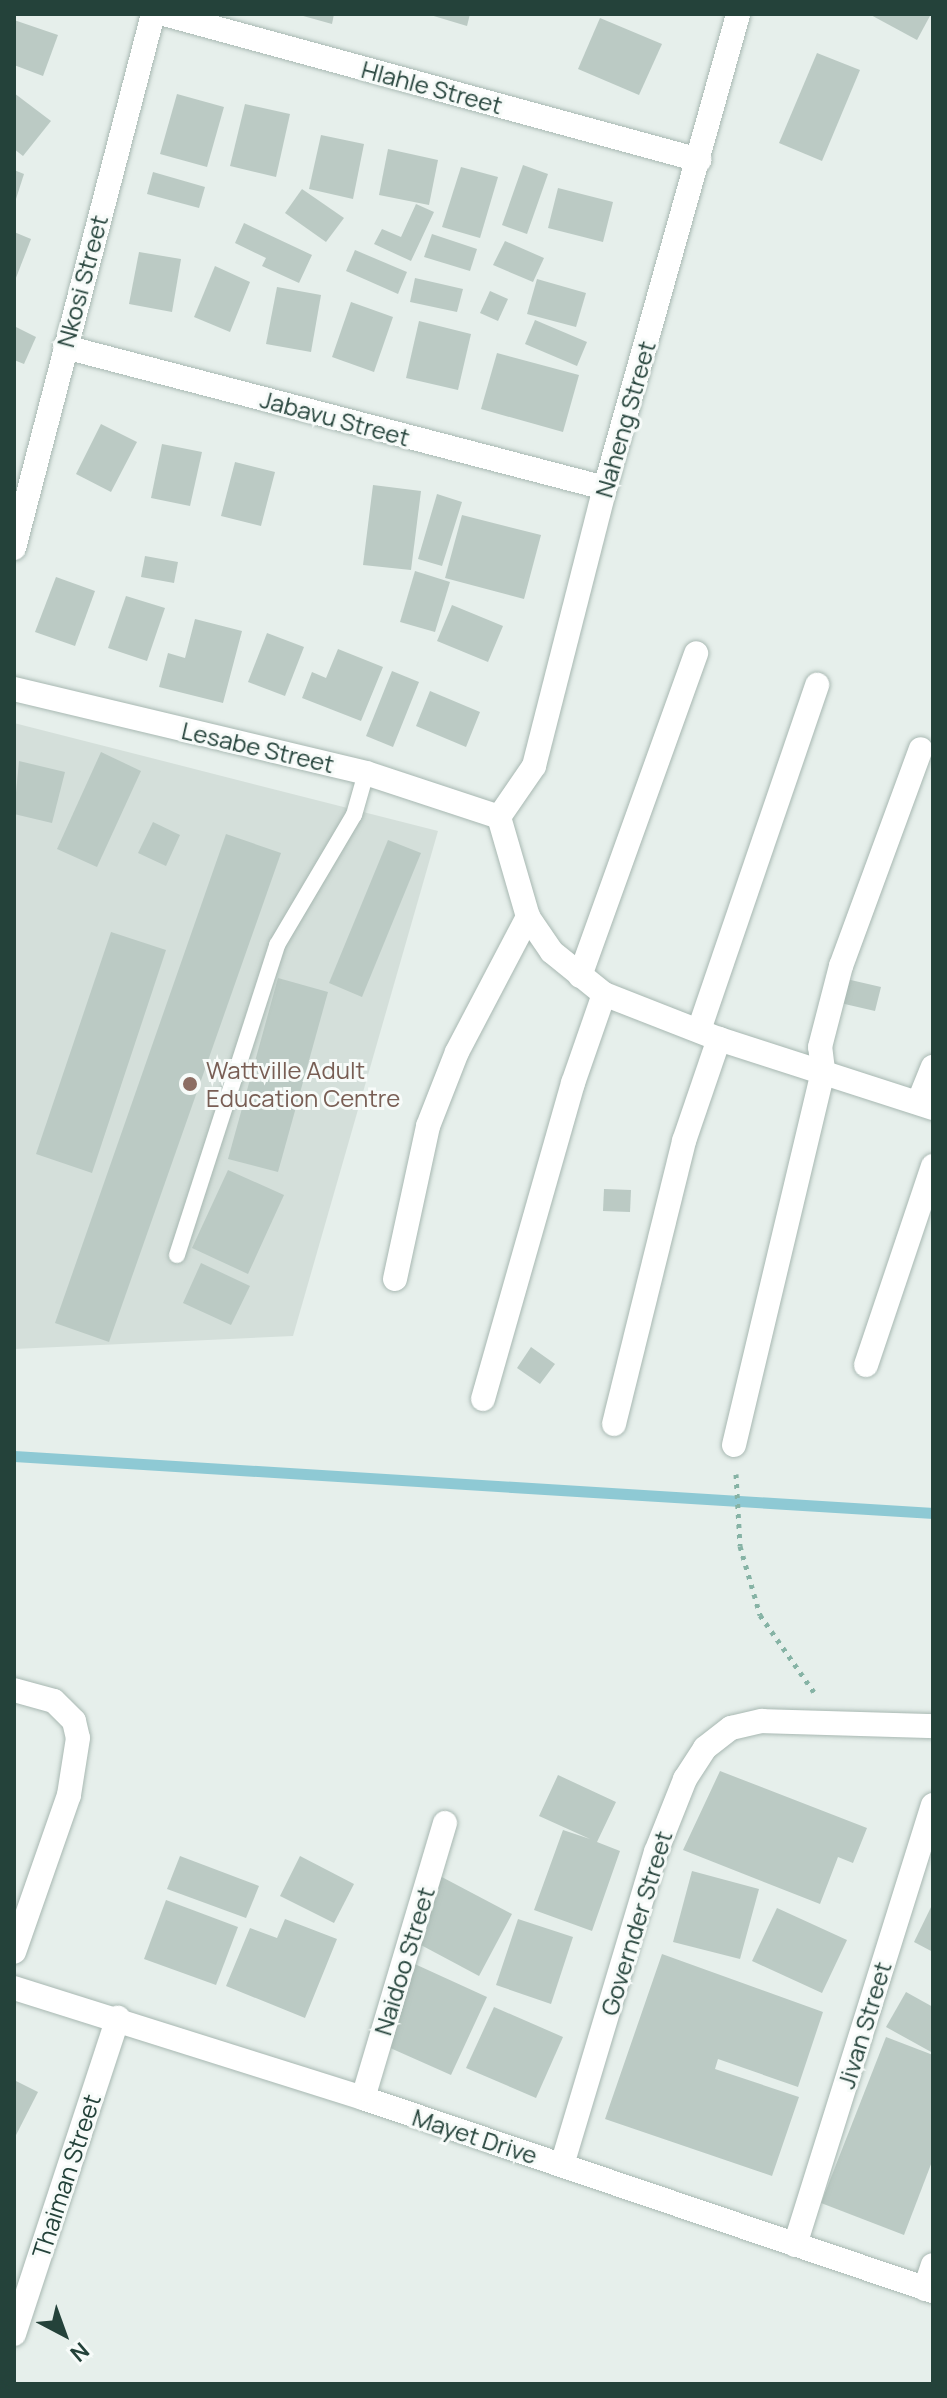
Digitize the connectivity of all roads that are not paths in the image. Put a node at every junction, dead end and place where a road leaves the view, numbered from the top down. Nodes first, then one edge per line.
1 (153, 14) edge
2 (164, 14) edge
3 (738, 14) edge
4 (699, 160) junction
5 (65, 347) junction
6 (605, 488) junction
7 (14, 548) edge
8 (696, 653) dead end
9 (817, 685) dead end
10 (14, 689) edge
11 (921, 749) dead end
12 (366, 773) junction
13 (499, 817) junction
14 (528, 917) junction
15 (580, 976) junction
16 (604, 994) junction
17 (709, 1035) junction
18 (933, 1067) edge
19 (823, 1070) junction
20 (926, 1104) edge
21 (933, 1166) edge
22 (177, 1255) dead end
23 (395, 1279) dead end
24 (866, 1365) dead end
25 (483, 1399) dead end
26 (614, 1424) dead end
27 (734, 1445) road end
28 (14, 1690) edge
29 (933, 1726) edge
30 (933, 1805) edge
31 (445, 1823) dead end
32 (14, 1952) edge
33 (14, 1988) edge
34 (118, 2018) junction
35 (363, 2098) junction
36 (562, 2165) junction
37 (795, 2245) junction
38 (933, 2265) edge
39 (929, 2290) edge
40 (14, 2334) edge

1 - 5 street, Nkosi Street
2 - 4 street, Hlahle Street
3 - 4 street, Naheng Street
4 - 6 street, Naheng Street
5 - 6 street, Jabavu Street
5 - 7 street, Nkosi Street
6 - 13 street, Naheng Street
8 - 15 street
9 - 17 street
10 - 12 street, Lesabe Street
11 - 19 street
12 - 13 street, Lesabe Street
12 - 22 lane
13 - 14 street
14 - 15 street
14 - 23 street
15 - 16 street
16 - 17 street
16 - 25 street
17 - 19 street
17 - 26 street
18 - 20 street
19 - 20 street
19 - 27 street
21 - 24 street
28 - 32 street
29 - 36 street, Governder Street
30 - 37 street, Jivan Street
31 - 35 street, Naidoo Street
33 - 34 street, Mayet Drive
34 - 35 street, Mayet Drive
34 - 40 street, Thaiman Street
35 - 36 street, Mayet Drive
36 - 37 street, Mayet Drive
37 - 39 street, Mayet Drive
38 - 39 street

